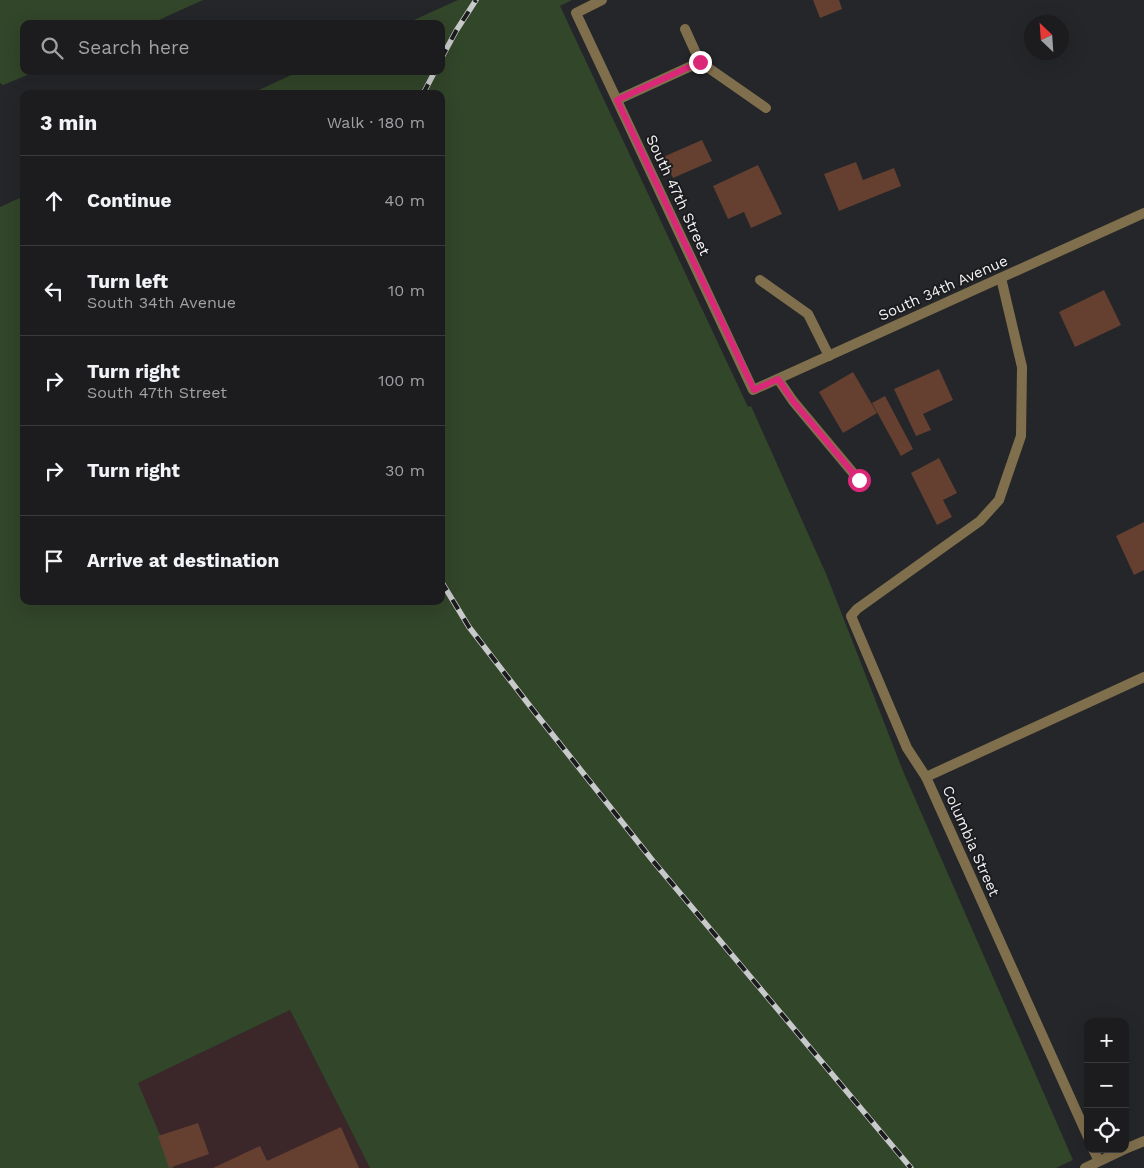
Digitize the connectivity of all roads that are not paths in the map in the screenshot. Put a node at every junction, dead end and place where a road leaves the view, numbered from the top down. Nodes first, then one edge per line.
1 (602, 0) edge
2 (685, 29) dead end
3 (700, 62) junction
4 (617, 100) junction
5 (766, 108) dead end
6 (1144, 213) edge
7 (1001, 278) junction
8 (760, 280) dead end
9 (829, 356) junction
10 (778, 379) junction
11 (754, 390) joint
12 (859, 480) dead end
13 (1144, 676) edge
14 (926, 777) junction
15 (1084, 1127) edge
16 (1144, 1141) edge
17 (1129, 1147) edge
18 (1096, 1153) edge
19 (1116, 1153) edge
20 (1099, 1161) junction
21 (1085, 1168) edge

1 - 4 street, South 47th Street
2 - 3 street
3 - 4 street
3 - 5 street
4 - 11 street, South 47th Street
6 - 7 street, South 34th Avenue
7 - 9 street, South 34th Avenue
7 - 14 street
8 - 9 street
9 - 10 street, South 34th Avenue
10 - 11 street, South 34th Avenue
10 - 12 street
13 - 14 street, Columbia Street
14 - 15 street, Columbia Street
16 - 17 street
18 - 20 street
19 - 20 street
20 - 21 street

